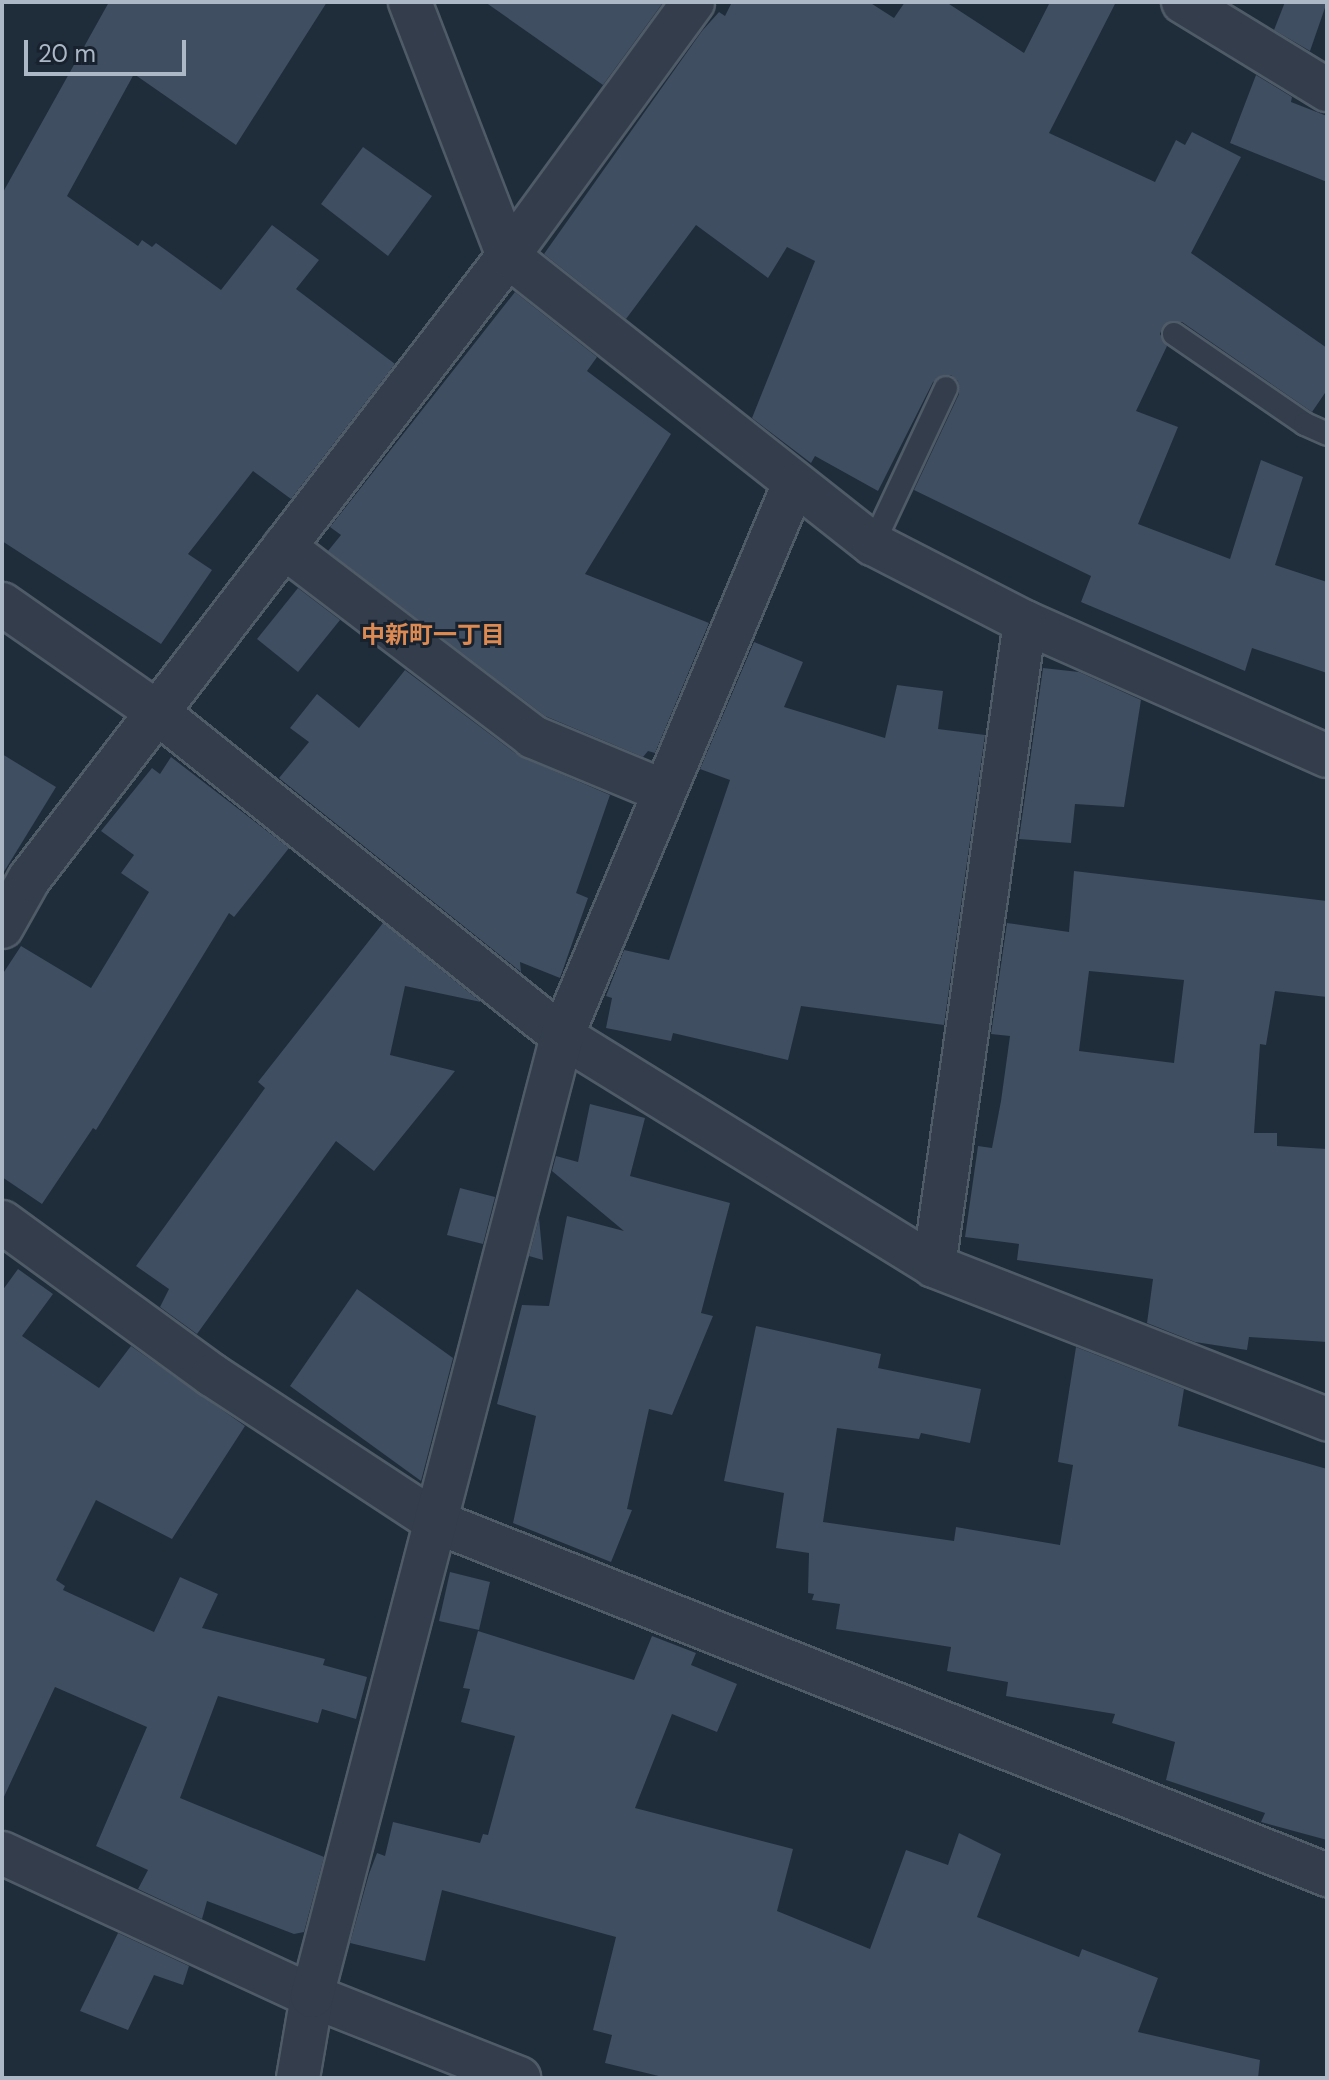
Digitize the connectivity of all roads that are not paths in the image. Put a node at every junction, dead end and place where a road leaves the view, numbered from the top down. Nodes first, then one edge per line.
1 (410, 2) edge
2 (693, 2) edge
3 (1183, 2) edge
4 (1327, 90) edge
5 (508, 256) junction
6 (1174, 334) dead end
7 (946, 388) dead end
8 (1327, 434) edge
9 (793, 486) junction
10 (873, 544) junction
11 (284, 547) junction
12 (2, 604) edge
13 (1025, 622) junction
14 (157, 712) junction
15 (1327, 756) edge
16 (661, 790) junction
17 (2, 927) edge
18 (562, 1036) junction
19 (2, 1222) edge
20 (934, 1266) junction
21 (1327, 1419) edge
22 (434, 1521) junction
23 (2, 1853) edge
24 (1327, 1875) edge
25 (312, 1996) junction
26 (298, 2078) edge
27 (519, 2078) edge

1 - 5 street
2 - 5 street
3 - 4 street
5 - 9 street
5 - 11 street
6 - 8 lane
7 - 10 lane
9 - 10 street
9 - 16 street
10 - 13 street
11 - 14 street
11 - 16 street
12 - 14 street
13 - 15 street
13 - 20 street
14 - 17 street
14 - 18 street
16 - 18 street
18 - 20 street
18 - 22 street
19 - 22 street
20 - 21 street
22 - 24 street
22 - 25 street
23 - 25 street
25 - 26 street
25 - 27 street

